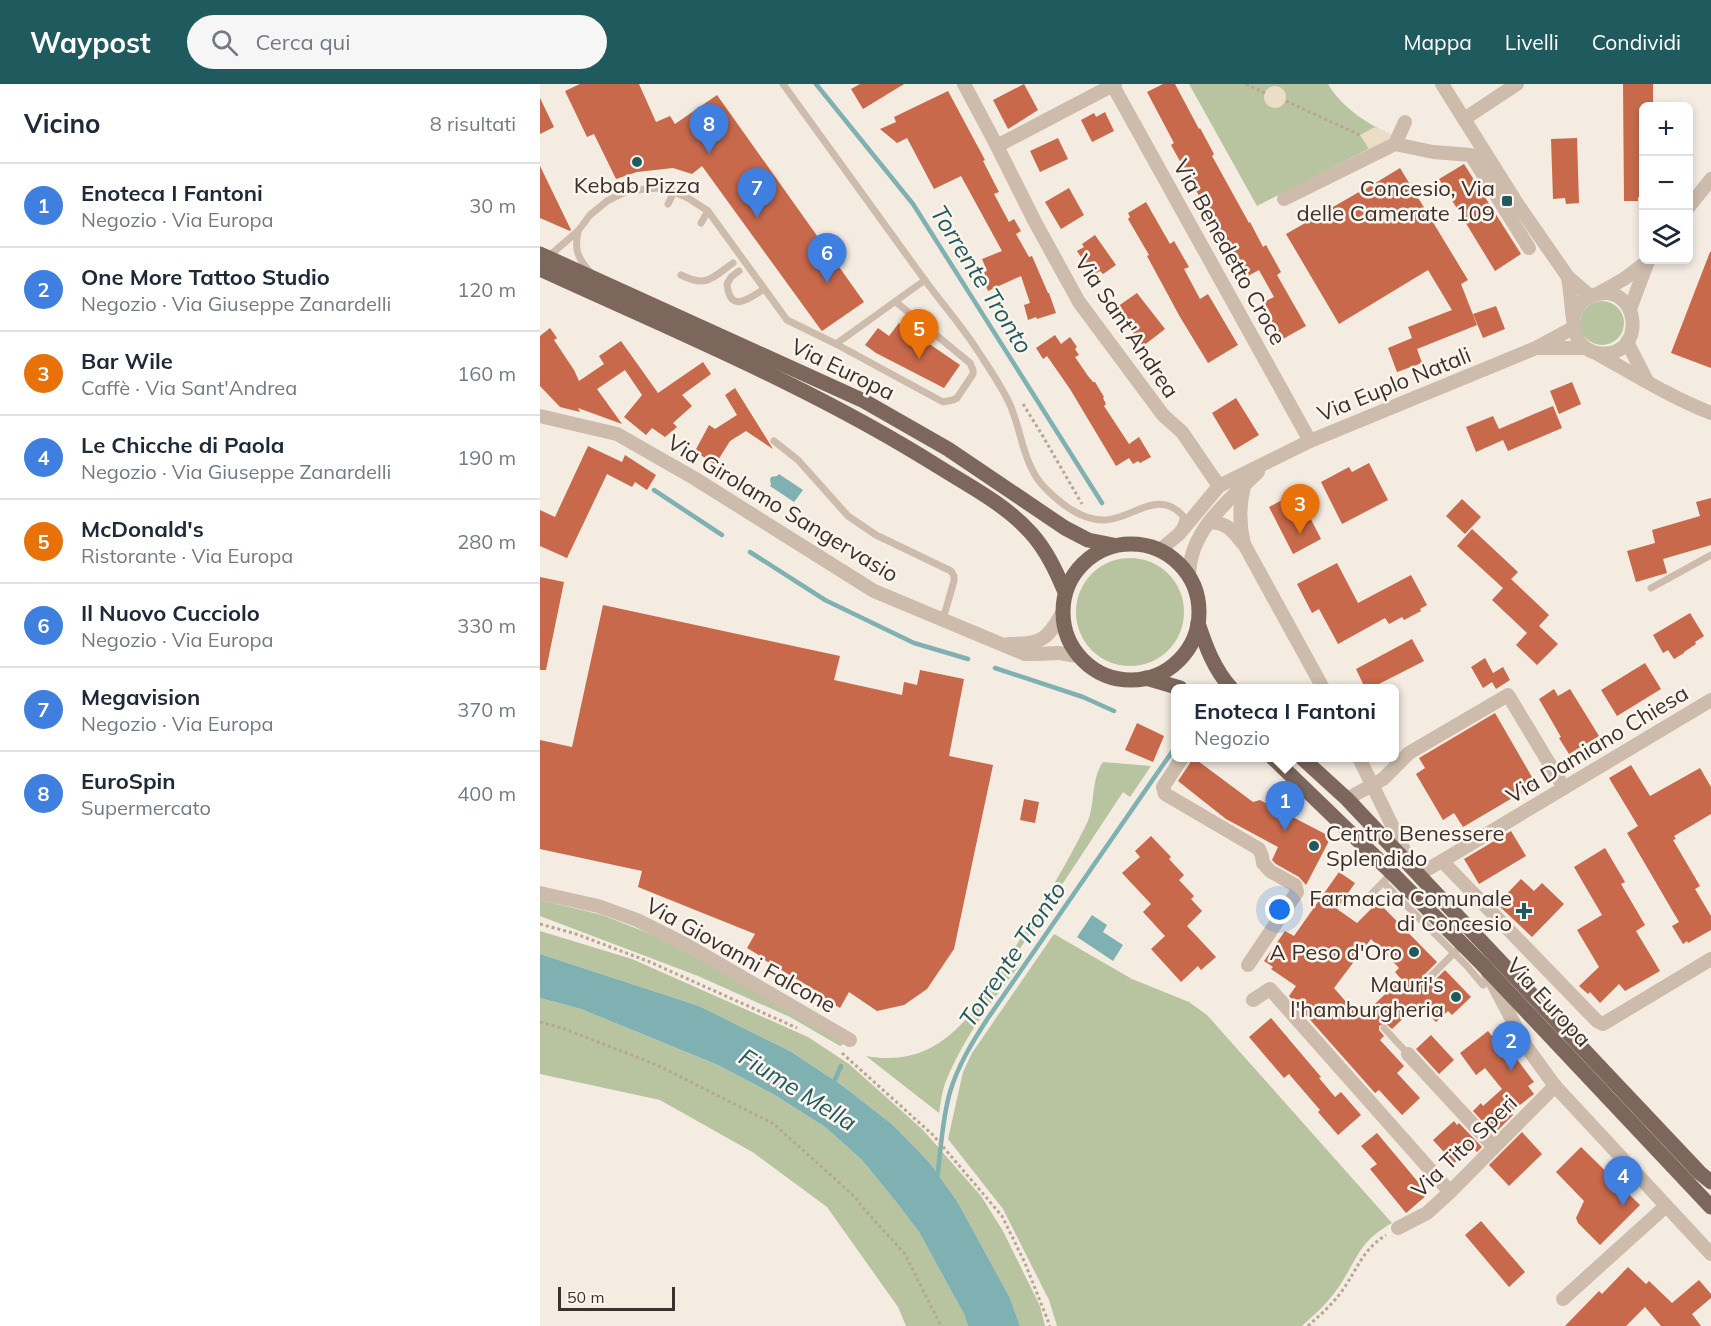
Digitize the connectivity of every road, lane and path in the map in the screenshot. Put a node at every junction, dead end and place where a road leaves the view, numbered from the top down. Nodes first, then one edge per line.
1 (783, 84) edge
2 (964, 84) edge
3 (1113, 84) edge
4 (1245, 84) edge
5 (1442, 84) edge
6 (1517, 84) edge
7 (1265, 93) dead end
8 (1286, 101) dead end
9 (1459, 121) junction
10 (1405, 122) dead end
11 (1360, 135) dead end
12 (1395, 144) junction
13 (997, 146) junction
14 (1711, 179) edge
15 (674, 192) junction
16 (1284, 199) dead end
17 (1693, 203) edge
18 (668, 204) dead end
19 (708, 211) junction
20 (701, 223) dead end
21 (578, 231) junction
22 (1529, 248) dead end
23 (543, 260) edge
24 (733, 263) dead end
25 (1644, 264) edge
26 (1647, 264) edge
27 (739, 272) dead end
28 (681, 275) dead end
29 (1569, 277) junction
30 (595, 279) junction
31 (925, 280) junction
32 (764, 289) junction
33 (1595, 295) junction
34 (896, 302) junction
35 (1630, 309) junction
36 (1573, 324) junction
37 (1627, 342) junction
38 (836, 344) junction
39 (1536, 348) junction
40 (1591, 351) junction
41 (1647, 381) junction
42 (1711, 413) edge
43 (540, 416) edge
44 (774, 441) dead end
45 (1310, 441) junction
46 (1269, 462) junction
47 (1219, 486) junction
48 (1244, 486) junction
49 (1210, 522) junction
50 (1179, 534) junction
51 (1113, 545) junction
52 (1245, 546) junction
53 (1160, 549) junction
54 (1711, 555) edge
55 (1189, 576) junction
56 (1651, 588) dead end
57 (1065, 592) junction
58 (1062, 613) junction
59 (943, 619) junction
60 (1198, 623) junction
61 (1003, 644) junction
62 (1078, 656) junction
63 (1146, 678) junction
64 (1228, 684) edge
65 (1321, 684) edge
66 (1171, 685) edge
67 (1711, 700) edge
68 (1179, 762) edge
69 (1277, 762) edge
70 (1306, 762) edge
71 (1361, 762) edge
72 (1372, 784) junction
73 (1564, 788) junction
74 (1347, 799) junction
75 (1442, 861) junction
76 (1415, 870) junction
77 (1388, 878) junction
78 (540, 892) edge
79 (1362, 903) dead end
80 (540, 924) edge
81 (1458, 949) junction
82 (1711, 959) edge
83 (1482, 964) junction
84 (1248, 965) dead end
85 (1426, 981) dead end
86 (1483, 985) dead end
87 (1253, 1000) dead end
88 (540, 1022) edge
89 (1384, 1028) dead end
90 (802, 1030) dead end
91 (850, 1040) dead end
92 (835, 1049) dead end
93 (1408, 1054) joint
94 (1555, 1086) junction
95 (1494, 1147) junction
96 (1711, 1182) edge
97 (1450, 1192) junction
98 (1666, 1206) junction
99 (1711, 1207) edge
100 (1398, 1228) joint
101 (1711, 1254) edge
102 (1563, 1299) dead end
103 (941, 1326) edge
104 (1050, 1326) edge
105 (1308, 1326) edge

1 - 31 lane
2 - 13 street, Via Sant'Andrea
3 - 13 street
3 - 45 street, Via Benedetto Croce
4 - 7 path
5 - 9 street
6 - 9 street
8 - 11 path
9 - 29 street
10 - 12 street
12 - 16 street
12 - 22 street
13 - 47 street, Via Sant'Andrea
14 - 17 street
15 - 18 lane
15 - 19 lane
15 - 21 lane
19 - 20 lane
19 - 32 lane
21 - 23 lane
21 - 30 lane
23 - 30 main road, Via Europa
23 - 57 main road, Via Europa
24 - 28 lane
25 - 33 street
26 - 35 street
27 - 32 lane
29 - 33 street
29 - 36 street
30 - 51 main road, Via Europa
31 - 34 lane
31 - 50 lane
32 - 38 lane
33 - 35 street
33 - 36 street
34 - 38 lane
34 - 38 lane
35 - 37 street
36 - 39 street, Via Euplo Natali
36 - 40 street
37 - 40 street
37 - 41 street
39 - 40 street, Via Euplo Natali
39 - 45 street, Via Euplo Natali
40 - 41 street
41 - 42 street
43 - 59 street, Via Girolamo Sangervasio
44 - 59 lane
45 - 46 street, Via Euplo Natali
46 - 47 street, Via Euplo Natali
46 - 48 street, Via Euplo Natali
47 - 50 street, Via Euplo Natali
48 - 49 street, Via Euplo Natali
48 - 52 street
49 - 52 street
49 - 55 street, Via Euplo Natali
50 - 53 street, Via Euplo Natali
51 - 53 main road, Via Europa
51 - 57 main road, Via Europa
52 - 65 street
53 - 55 main road, Via Europa
54 - 56 lane
55 - 60 main road, Via Europa
57 - 58 main road, Via Europa
58 - 61 street, Via Girolamo Sangervasio
58 - 62 main road, Via Europa
59 - 61 street, Via Girolamo Sangervasio
60 - 63 main road, Via Europa
60 - 64 main road, Via Europa
61 - 62 street, Via Girolamo Sangervasio
62 - 63 main road, Via Europa
63 - 66 main road, Via Europa
67 - 73 street, Via Damiano Chiesa
68 - 84 street
69 - 77 main road, Via Europa
70 - 74 main road, Via Europa
71 - 72 street
72 - 73 street
72 - 74 street
72 - 76 street
73 - 75 street, Via Damiano Chiesa
74 - 76 main road, Via Europa
75 - 76 street
75 - 82 street, Via Europa
76 - 96 main road, Via Europa
77 - 79 lane
77 - 81 main road, Via Europa
78 - 91 street, Via Giovanni Falcone
80 - 90 path
81 - 83 main road, Via Europa
81 - 85 lane
81 - 86 lane
83 - 94 street
83 - 99 main road, Via Europa
87 - 97 street
88 - 103 path
89 - 93 lane
92 - 104 path
93 - 95 street
94 - 95 street, Via Tito Speri
94 - 98 street
95 - 97 street, Via Tito Speri
97 - 100 street, Via Tito Speri
98 - 101 street
98 - 102 street
100 - 105 path

